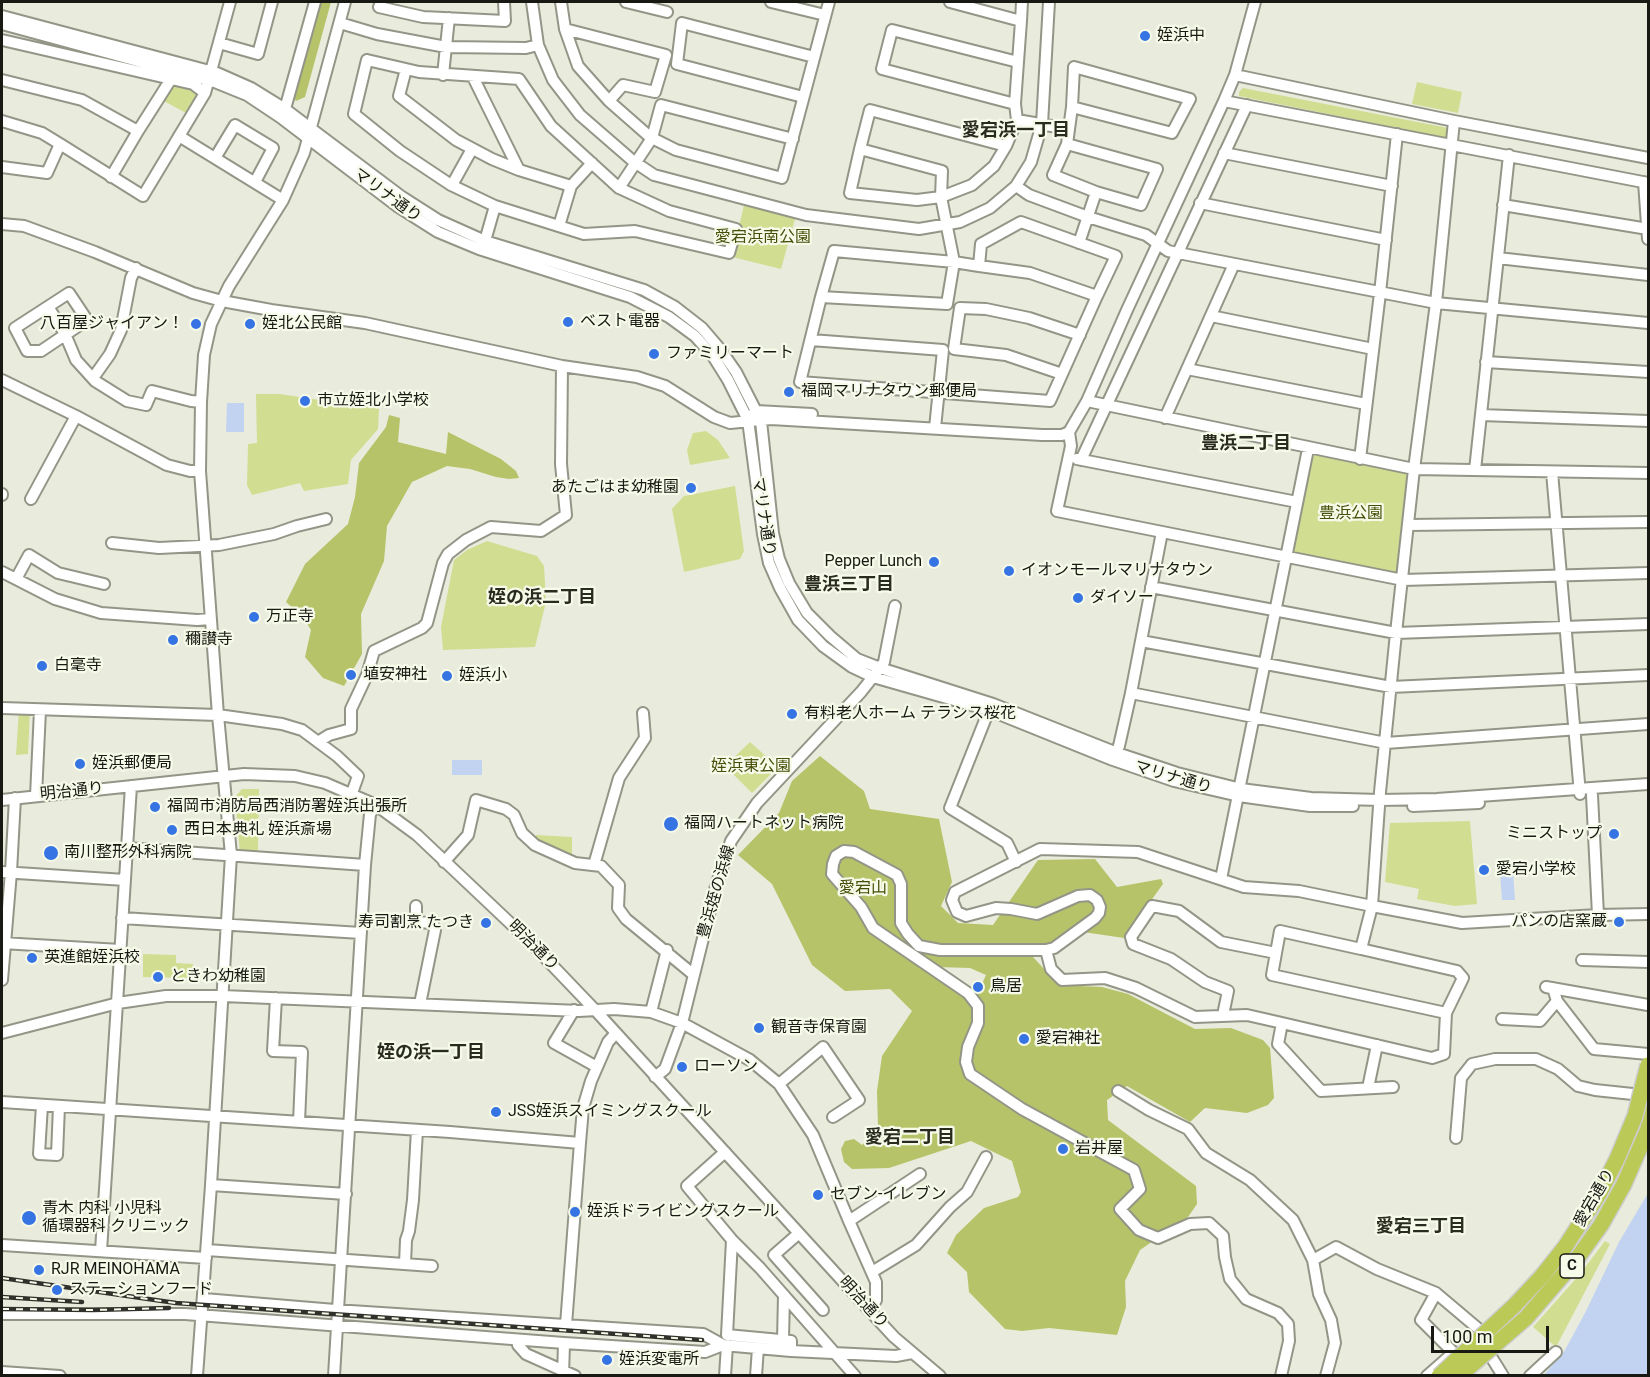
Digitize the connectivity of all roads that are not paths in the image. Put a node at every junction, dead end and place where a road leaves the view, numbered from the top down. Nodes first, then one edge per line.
1 (230, 2) edge
2 (272, 2) edge
3 (315, 2) edge
4 (345, 2) edge
5 (381, 2) edge
6 (504, 2) edge
7 (532, 2) edge
8 (561, 2) edge
9 (626, 2) edge
10 (771, 2) edge
11 (829, 2) edge
12 (950, 2) edge
13 (1022, 2) edge
14 (1049, 2) edge
15 (1250, 2) edge
16 (1255, 2) edge
17 (667, 12) dead end
18 (825, 15) junction
19 (448, 18) junction
20 (3, 21) edge
21 (1021, 21) junction
22 (340, 23) junction
23 (565, 29) junction
24 (2, 40) edge
25 (219, 43) junction
26 (538, 45) junction
27 (446, 47) junction
28 (814, 57) junction
29 (1018, 62) junction
30 (406, 69) junction
31 (211, 75) junction
32 (443, 75) junction
33 (1235, 75) junction
34 (473, 77) junction
35 (171, 79) junction
36 (2, 80) edge
37 (206, 93) junction
38 (804, 97) junction
39 (1224, 100) junction
40 (609, 101) junction
41 (1015, 104) junction
42 (1246, 105) junction
43 (1072, 107) junction
44 (285, 109) junction
45 (1017, 120) junction
46 (2, 121) edge
47 (1454, 121) junction
48 (1042, 124) junction
49 (1069, 129) junction
50 (138, 131) junction
51 (1397, 134) junction
52 (311, 135) junction
53 (179, 136) junction
54 (652, 138) junction
55 (793, 138) junction
56 (60, 144) junction
57 (1067, 144) junction
58 (1452, 144) junction
59 (1006, 146) junction
60 (472, 149) junction
61 (860, 149) junction
62 (1224, 153) junction
63 (1509, 155) junction
64 (215, 158) junction
65 (1648, 158) edge
66 (635, 162) junction
67 (592, 163) junction
68 (2, 167) edge
69 (519, 170) junction
70 (111, 177) junction
71 (255, 182) junction
72 (1646, 182) edge
73 (452, 185) junction
74 (571, 186) junction
75 (1016, 186) junction
76 (1392, 186) junction
77 (619, 188) junction
78 (1096, 192) junction
79 (941, 197) junction
80 (283, 200) junction
81 (1200, 203) junction
82 (1503, 205) junction
83 (495, 206) junction
84 (1088, 218) junction
85 (2, 224) edge
86 (559, 226) junction
87 (946, 226) junction
88 (1648, 234) edge
89 (1386, 240) junction
90 (1156, 242) junction
91 (1079, 243) junction
92 (482, 245) junction
93 (1177, 253) junction
94 (1498, 258) junction
95 (954, 262) junction
96 (1234, 264) junction
97 (979, 266) junction
98 (136, 268) junction
99 (1648, 275) edge
100 (1380, 293) junction
101 (1097, 296) junction
102 (821, 297) junction
103 (222, 301) junction
104 (1436, 303) junction
105 (49, 308) junction
106 (1492, 309) junction
107 (1210, 316) junction
108 (1648, 323) edge
109 (65, 334) junction
110 (1080, 335) junction
111 (811, 340) junction
112 (1373, 349) junction
113 (1486, 362) junction
114 (562, 366) junction
115 (1186, 369) junction
116 (1648, 372) edge
117 (1062, 374) junction
118 (93, 378) junction
119 (2, 380) edge
120 (938, 393) junction
121 (1087, 401) junction
122 (201, 402) junction
123 (1366, 404) junction
124 (1106, 406) junction
125 (1481, 415) junction
126 (76, 416) junction
127 (758, 416) junction
128 (1165, 418) junction
129 (748, 420) junction
130 (1648, 421) edge
131 (935, 425) junction
132 (1069, 432) junction
133 (1308, 449) junction
134 (1069, 457) junction
135 (1082, 459) junction
136 (1360, 459) junction
137 (1414, 470) junction
138 (1474, 470) junction
139 (200, 471) junction
140 (1552, 472) junction
141 (1648, 473) edge
142 (31, 499) dead end
143 (1297, 502) junction
144 (326, 519) dead end
145 (1648, 522) edge
146 (1557, 523) junction
147 (1409, 525) junction
148 (1162, 532) junction
149 (112, 543) dead end
150 (206, 546) junction
151 (1285, 558) junction
152 (2, 572) edge
153 (1648, 573) edge
154 (1562, 576) junction
155 (16, 579) junction
156 (1403, 580) junction
157 (104, 584) dead end
158 (1151, 586) junction
159 (895, 606) dead end
160 (1276, 611) junction
161 (211, 619) junction
162 (1648, 624) edge
163 (1566, 627) junction
164 (1396, 633) junction
165 (1141, 641) junction
166 (1265, 664) junction
167 (877, 673) junction
168 (1648, 675) edge
169 (1571, 679) junction
170 (1391, 687) junction
171 (1131, 693) junction
172 (2, 708) edge
173 (40, 710) junction
174 (989, 710) junction
175 (643, 713) dead end
176 (218, 715) junction
177 (1255, 717) junction
178 (1648, 724) edge
179 (1574, 729) junction
180 (318, 742) junction
181 (1386, 743) junction
182 (1115, 757) junction
183 (224, 776) junction
184 (1648, 784) edge
185 (131, 786) junction
186 (1648, 791) edge
187 (1240, 792) junction
188 (1580, 792) junction
189 (352, 793) junction
190 (1592, 795) junction
191 (36, 796) junction
192 (15, 798) junction
193 (2, 800) edge
194 (1379, 803) junction
195 (376, 805) junction
196 (127, 848) junction
197 (231, 855) junction
198 (444, 862) junction
199 (1016, 862) junction
200 (365, 865) junction
201 (594, 865) junction
202 (6, 872) edge
203 (1221, 879) junction
204 (124, 880) junction
205 (416, 906) dead end
206 (1372, 906) junction
207 (1648, 914) edge
208 (1598, 915) junction
209 (122, 918) junction
210 (227, 925) junction
211 (361, 933) junction
212 (3, 943) edge
213 (1361, 949) junction
214 (120, 950) junction
215 (667, 950) junction
216 (1046, 950) junction
217 (1276, 953) junction
218 (1582, 960) dead end
219 (1648, 962) edge
220 (694, 975) junction
221 (2, 980) edge
222 (223, 996) junction
223 (276, 998) junction
224 (357, 1001) junction
225 (1557, 1001) junction
226 (118, 1003) junction
227 (420, 1004) junction
228 (1648, 1005) edge
229 (574, 1010) junction
230 (596, 1011) junction
231 (651, 1012) junction
232 (1446, 1013) junction
233 (1223, 1015) junction
234 (1502, 1019) dead end
235 (682, 1023) junction
236 (1282, 1023) junction
237 (2, 1033) edge
238 (616, 1033) junction
239 (1377, 1045) junction
240 (1648, 1054) edge
241 (1648, 1065) edge
242 (597, 1067) junction
243 (1648, 1071) edge
244 (656, 1077) junction
245 (779, 1084) junction
246 (1393, 1087) dead end
247 (1368, 1088) junction
248 (1118, 1091) dead end
249 (1645, 1099) edge
250 (2, 1102) edge
251 (42, 1105) junction
252 (58, 1106) junction
253 (110, 1110) junction
254 (215, 1116) junction
255 (833, 1118) dead end
256 (299, 1122) junction
257 (350, 1125) junction
258 (1648, 1129) edge
259 (417, 1130) junction
260 (1456, 1138) dead end
261 (580, 1143) junction
262 (725, 1152) junction
263 (986, 1157) dead end
264 (920, 1174) dead end
265 (211, 1185) junction
266 (345, 1194) junction
267 (1616, 1198) junction
268 (849, 1221) junction
269 (798, 1234) junction
270 (732, 1240) junction
271 (2, 1245) edge
272 (101, 1251) junction
273 (206, 1254) junction
274 (340, 1259) junction
275 (1313, 1260) junction
276 (405, 1264) junction
277 (432, 1266) dead end
278 (872, 1272) junction
279 (1436, 1293) junction
280 (784, 1295) junction
281 (204, 1299) junction
282 (338, 1310) junction
283 (823, 1310) dead end
284 (870, 1311) junction
285 (2, 1314) edge
286 (202, 1315) junction
287 (566, 1325) junction
288 (337, 1326) junction
289 (1481, 1331) junction
290 (517, 1340) junction
291 (783, 1340) junction
292 (564, 1343) junction
293 (725, 1345) junction
294 (758, 1348) junction
295 (791, 1351) junction
296 (1556, 1352) dead end
297 (912, 1353) junction
298 (1454, 1353) junction
299 (835, 1354) junction
300 (1490, 1355) junction
301 (2, 1372) edge
302 (563, 1372) edge
303 (939, 1375) edge
304 (60, 1376) edge
305 (197, 1376) edge
306 (334, 1376) edge
307 (575, 1376) edge
308 (725, 1376) edge
309 (756, 1376) edge
310 (855, 1376) edge
311 (1281, 1376) edge
312 (1326, 1376) edge
313 (1427, 1376) edge
314 (1439, 1376) edge
315 (1459, 1376) edge
316 (1464, 1376) edge
317 (1503, 1376) edge
318 (1530, 1376) edge

1 - 25 street
2 - 25 street
3 - 44 street
4 - 22 street
5 - 19 street
6 - 19 street
7 - 26 street
8 - 23 street
9 - 17 street
10 - 18 street
11 - 18 street
12 - 21 street
13 - 21 street
14 - 48 street
15 - 90 street
16 - 33 street
18 - 28 street
19 - 27 street
20 - 31 street, マリナ通り
21 - 29 street
22 - 27 street
22 - 52 street
23 - 40 street
23 - 40 street
24 - 35 street
25 - 31 street
26 - 27 street
26 - 66 street
27 - 32 street
28 - 38 street
28 - 38 street
29 - 41 street
29 - 41 street
30 - 32 street
30 - 60 street
30 - 73 street
31 - 37 street
31 - 44 street, マリナ通り
31 - 52 street, マリナ通り
32 - 34 street
33 - 39 street
33 - 47 street
34 - 67 street
34 - 69 street
35 - 37 street
35 - 50 street
36 - 50 street
37 - 53 street
38 - 55 street
39 - 42 street
39 - 90 street
40 - 54 street
41 - 45 street
42 - 51 street
42 - 62 street
43 - 43 street
43 - 49 street
44 - 52 street, マリナ通り
45 - 48 street
45 - 59 street
46 - 56 street
47 - 58 street
47 - 65 street
48 - 49 street
48 - 75 street
49 - 57 street
50 - 70 street
51 - 58 street
51 - 76 street
52 - 80 street
52 - 92 street, マリナ通り
53 - 64 street
53 - 70 street
54 - 55 street
54 - 55 street
54 - 66 street
56 - 68 street
56 - 70 street
57 - 78 street
57 - 78 street
58 - 63 street
58 - 104 street
59 - 61 street
59 - 79 street
60 - 69 street
60 - 73 street
61 - 79 street
61 - 79 street
62 - 76 street
62 - 81 street
63 - 72 street
63 - 82 street
64 - 71 street
64 - 71 street
66 - 77 street
66 - 87 street
67 - 74 street
67 - 77 street
69 - 74 street
71 - 80 street
72 - 88 street
73 - 83 street
74 - 86 street
75 - 84 street
75 - 87 street
76 - 89 street
77 - 86 street
78 - 84 street
79 - 87 street
80 - 103 street
81 - 89 street
81 - 93 street
82 - 88 street
82 - 94 street
83 - 86 street
83 - 92 street
84 - 90 street
84 - 91 street
85 - 98 street
87 - 95 street
89 - 100 street
90 - 93 street
90 - 121 street
90 - 131 street
91 - 97 street
91 - 101 street
92 - 127 street, マリナ通り
92 - 129 street, マリナ通り
93 - 96 street
93 - 124 street
94 - 99 street
94 - 106 street
95 - 97 street
95 - 102 street
95 - 102 street
96 - 100 street
96 - 107 street
97 - 101 street
98 - 103 street
98 - 118 street
100 - 104 street
100 - 112 street
101 - 110 street
102 - 111 street
103 - 114 street
103 - 122 street
104 - 106 street
104 - 137 street
105 - 109 street
105 - 109 street
105 - 109 street
106 - 108 street
106 - 113 street
107 - 112 street
107 - 115 street
109 - 118 street
110 - 117 street
110 - 117 street
111 - 120 street
111 - 120 street
112 - 123 street
113 - 116 street
113 - 125 street
114 - 129 street
114 - 180 street
115 - 123 street
115 - 128 street
117 - 120 street
118 - 122 street
119 - 126 street
120 - 131 street
121 - 124 street
121 - 132 street
122 - 139 street
123 - 136 street
124 - 128 street
124 - 135 street
125 - 130 street
125 - 138 street
126 - 139 street
126 - 142 street
127 - 129 street
127 - 131 street
127 - 167 street, マリナ通り
128 - 133 street
129 - 167 street, マリナ通り
131 - 132 street
132 - 134 street
133 - 136 street
133 - 143 street
134 - 135 street
134 - 148 street
135 - 143 street
136 - 137 street
137 - 138 street
137 - 147 street
138 - 140 street
139 - 150 street
140 - 141 street
140 - 146 street
143 - 151 street
144 - 150 street
145 - 146 street
146 - 147 street
146 - 154 street
147 - 156 street
148 - 151 street
148 - 158 street
149 - 150 street
150 - 161 street
151 - 156 street
151 - 160 street
152 - 155 street
153 - 154 street
154 - 156 street
154 - 163 street
155 - 157 street
155 - 161 street
156 - 164 street
158 - 160 street
158 - 165 street
159 - 167 street
160 - 164 street
160 - 166 street
161 - 176 street
162 - 163 street
163 - 164 street
163 - 169 street
164 - 170 street
165 - 166 street
165 - 171 street
166 - 170 street
166 - 177 street
167 - 174 street, マリナ通り
167 - 182 street, マリナ通り
167 - 220 street, 豊浜姪の浜線
168 - 169 street
169 - 170 street
169 - 179 street
170 - 181 street
171 - 177 street
171 - 182 street
172 - 173 street
173 - 176 street
173 - 191 street
174 - 182 street, マリナ通り
174 - 199 street
175 - 201 street
176 - 180 street
176 - 183 street
177 - 181 street
177 - 187 street
178 - 179 street
179 - 181 street
179 - 188 street
180 - 189 street
181 - 194 street
182 - 187 street, マリナ通り
183 - 185 street, 明治通り
183 - 189 street, 明治通り
183 - 197 street
184 - 188 street, マリナ通り
185 - 191 street, 明治通り
185 - 196 street
186 - 190 street, マリナ通り
187 - 194 street, マリナ通り
187 - 203 street
188 - 190 street, マリナ通り
188 - 194 street, マリナ通り
189 - 195 street, 明治通り
190 - 208 street
191 - 192 street, 明治通り
192 - 193 street, 明治通り
192 - 202 street
194 - 206 street
195 - 198 street, 明治通り
195 - 200 street
196 - 197 street
196 - 204 street
197 - 200 street
197 - 210 street
198 - 201 street
198 - 230 street, 明治通り
199 - 203 street
199 - 216 street
200 - 211 street
201 - 215 street
202 - 204 street
202 - 212 street
203 - 206 street
204 - 209 street
205 - 227 street
206 - 208 street
206 - 213 street
207 - 208 street
209 - 210 street
209 - 214 street
210 - 211 street
210 - 222 street
211 - 224 street
212 - 214 street
212 - 221 street
213 - 217 street
213 - 232 street
214 - 226 street
215 - 220 street
215 - 231 street
216 - 233 street
216 - 311 street
217 - 232 street
217 - 233 street
218 - 219 street
220 - 235 street, 豊浜姪の浜線
222 - 223 street
222 - 226 street
222 - 254 street
223 - 224 street
223 - 256 street
224 - 227 street
224 - 257 street
225 - 228 street
225 - 234 street
225 - 240 street
226 - 237 street
226 - 253 street
227 - 229 street
229 - 230 street
229 - 242 street
230 - 231 street
230 - 238 street, 明治通り
231 - 235 street
232 - 239 street
233 - 236 street
235 - 244 street, 豊浜姪の浜線
235 - 245 street
236 - 239 street
236 - 247 street
238 - 242 street
238 - 244 street, 明治通り
239 - 247 street
241 - 314 highway, C, bridge
242 - 261 street
243 - 249 street, 愛宕通り
244 - 262 street, 明治通り
245 - 255 street
245 - 268 street
246 - 247 street
248 - 275 street
249 - 260 street
249 - 267 highway
249 - 289 street, 愛宕通り
250 - 251 street
251 - 252 street
251 - 252 street
252 - 253 street
253 - 254 street
253 - 272 street
254 - 256 street
254 - 265 street
256 - 257 street
257 - 259 street
257 - 266 street
258 - 267 street, 愛宕通り
258 - 315 highway, C, bridge
259 - 261 street
259 - 276 street
261 - 287 street
262 - 269 street, 明治通り
262 - 270 street
263 - 278 street
264 - 268 street
265 - 266 street
265 - 273 street
266 - 274 street
267 - 300 street, 愛宕通り
268 - 278 street
269 - 283 street
269 - 284 street, 明治通り
270 - 280 street
270 - 291 street
271 - 272 street
272 - 273 street
273 - 274 street
273 - 281 street
274 - 276 street
274 - 282 street
275 - 279 street
275 - 312 street
276 - 277 street
278 - 284 street
279 - 289 street
279 - 298 street
280 - 291 street
280 - 299 street
281 - 282 street
281 - 286 street
282 - 287 street
282 - 288 street
284 - 297 street, 明治通り
285 - 286 street
286 - 288 street
286 - 305 street
287 - 293 street
288 - 290 street
288 - 306 street
289 - 298 street, 愛宕通り
290 - 292 street
290 - 302 street
291 - 295 street
292 - 293 street
292 - 302 street
293 - 294 street
293 - 308 street
294 - 295 street
294 - 309 street
295 - 299 street
296 - 318 street
297 - 299 street
297 - 303 street, 明治通り
298 - 313 street, 愛宕通り
299 - 310 street
300 - 316 street, 愛宕通り
300 - 317 street
301 - 304 street
302 - 307 street

